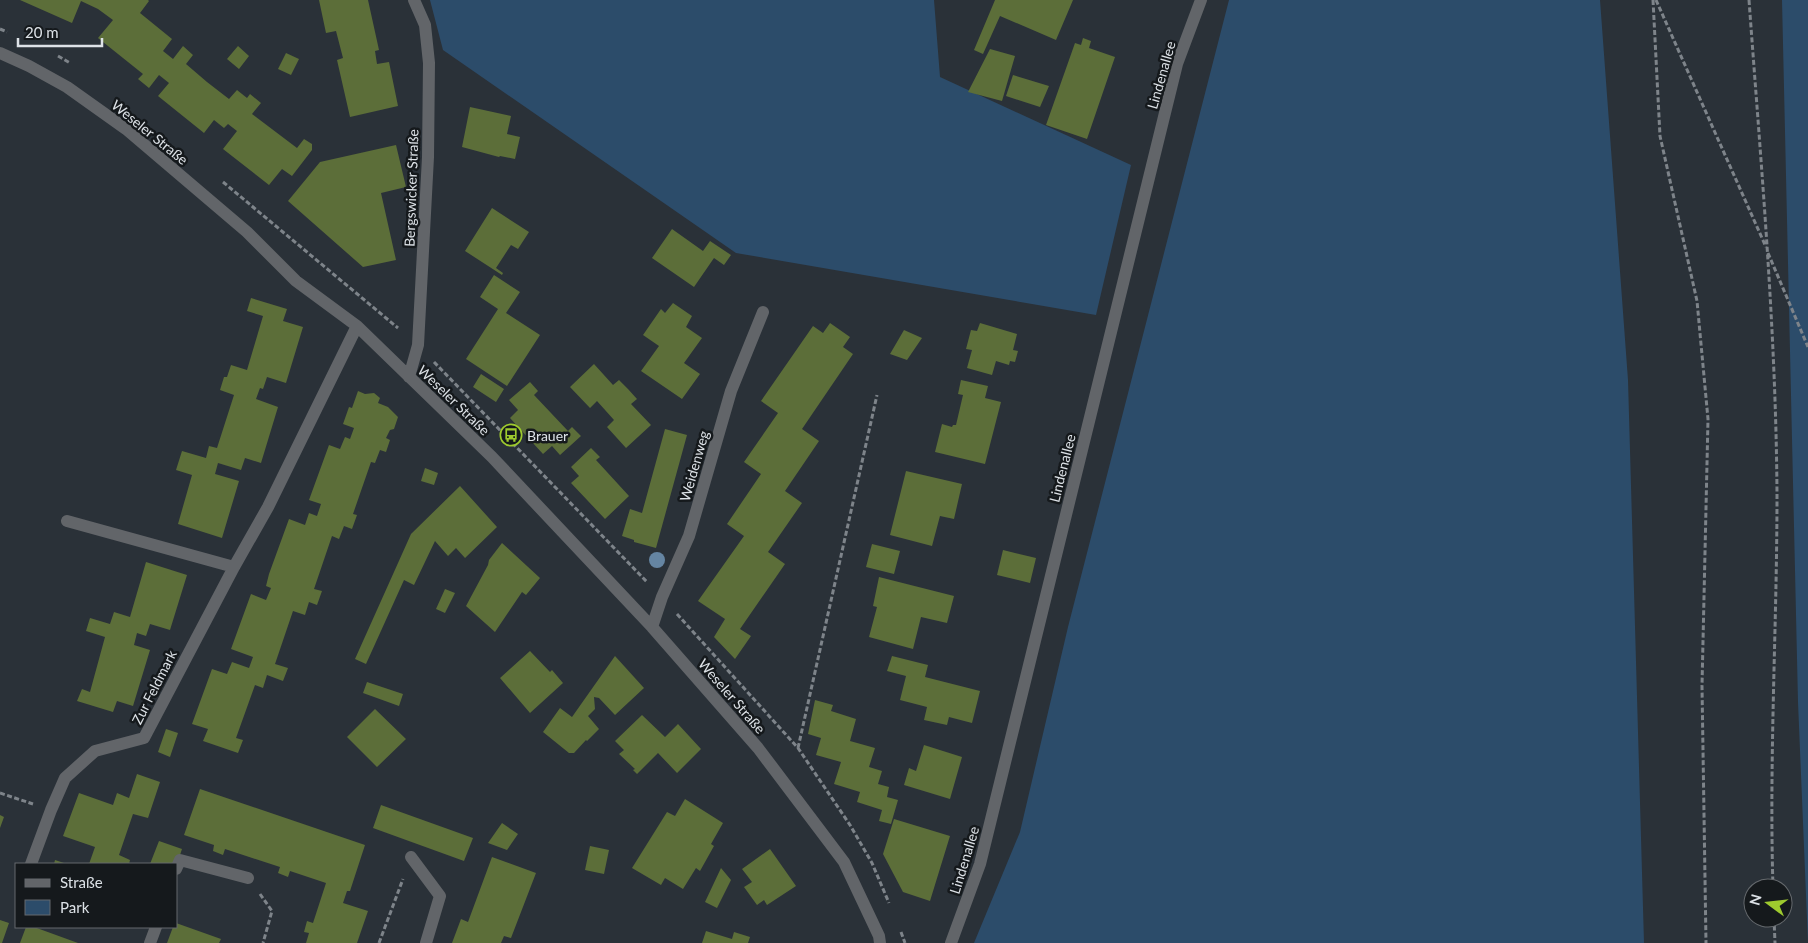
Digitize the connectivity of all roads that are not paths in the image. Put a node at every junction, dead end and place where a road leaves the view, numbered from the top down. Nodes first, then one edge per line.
1 (414, 0) edge
2 (1201, 0) edge
3 (0, 53) edge
4 (762, 312) dead end
5 (357, 326) junction
6 (409, 377) junction
7 (67, 521) dead end
8 (234, 567) junction
9 (652, 627) junction
10 (411, 857) road end
11 (31, 863) edge
12 (178, 864) edge
13 (248, 878) road end
14 (156, 928) edge
15 (150, 943) edge
16 (426, 943) edge
17 (880, 943) edge
18 (951, 943) edge

1 - 6 street, Bergswicker Straße
2 - 18 street, Lindenallee
3 - 5 street, Weseler Straße
4 - 9 street, Weidenweg
5 - 6 street, Weseler Straße
5 - 8 street, Zur Feldmark
6 - 9 street, Weseler Straße
7 - 8 street
8 - 11 street, Zur Feldmark
9 - 17 street, Weseler Straße
10 - 16 street
12 - 13 street
14 - 15 street

